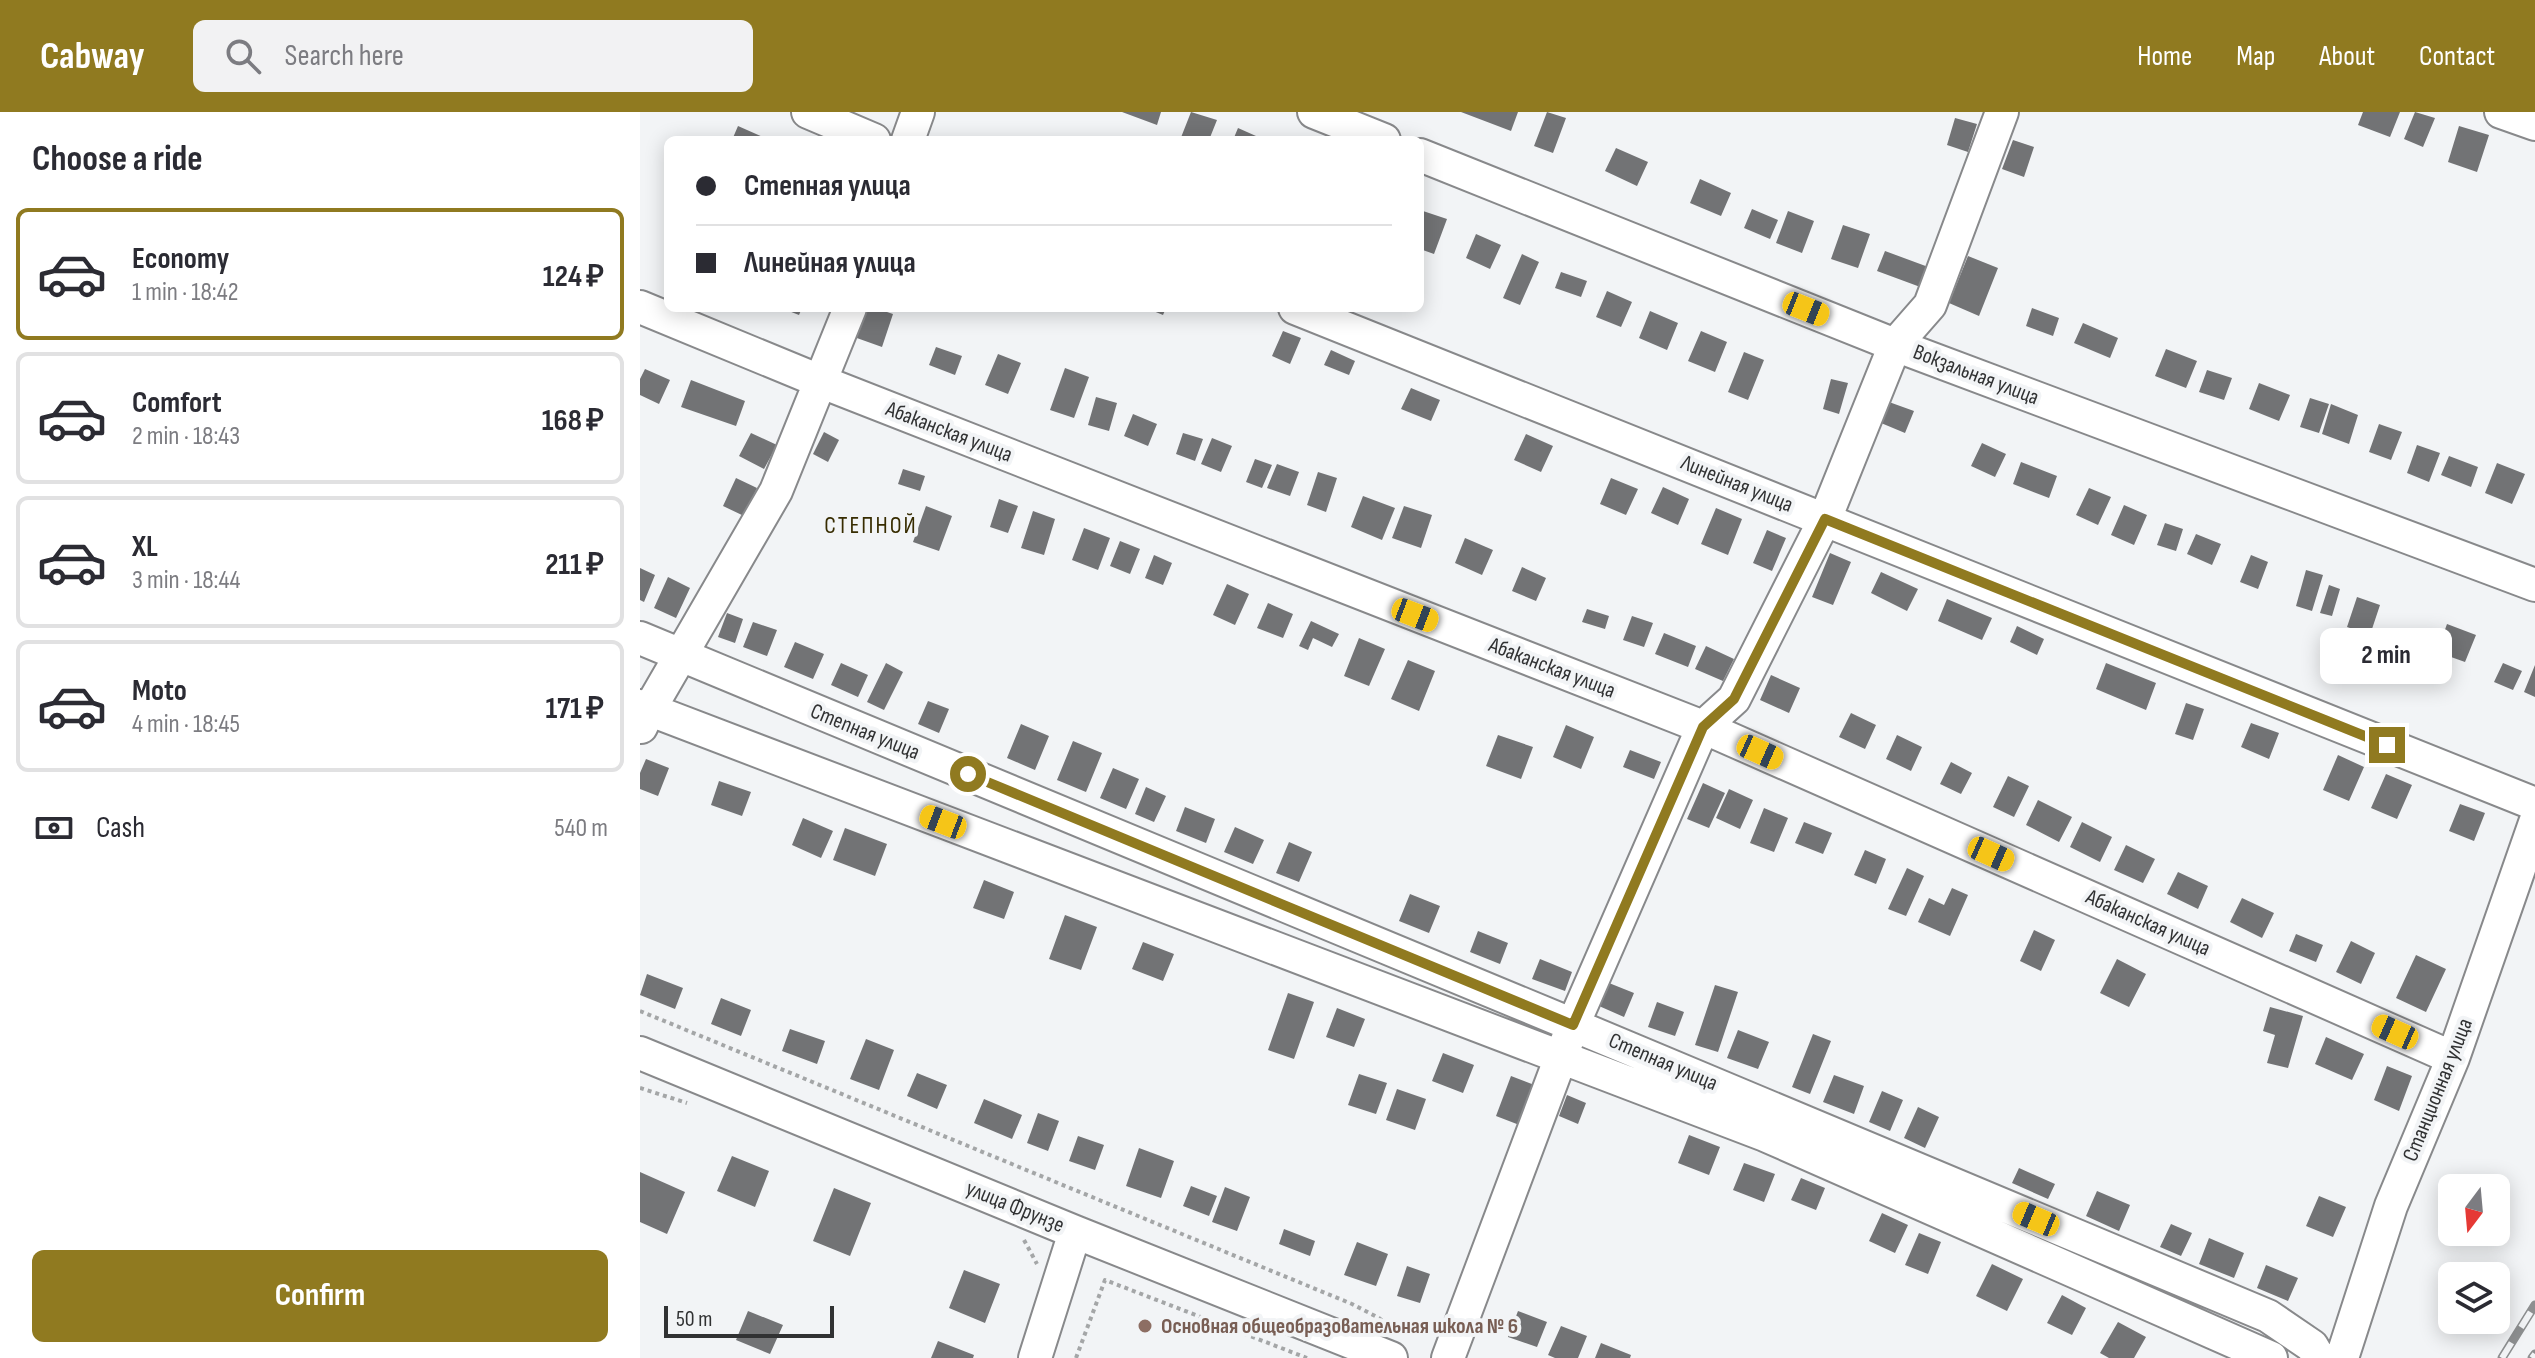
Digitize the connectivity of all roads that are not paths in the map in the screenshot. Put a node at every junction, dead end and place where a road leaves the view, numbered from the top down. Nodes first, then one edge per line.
1 (808, 112) edge
2 (918, 112) edge
3 (1314, 112) edge
4 (2002, 112) edge
5 (2501, 112) edge
6 (2535, 124) edge
7 (865, 136) edge
8 (909, 136) edge
9 (1374, 136) edge
10 (1424, 157) edge
11 (640, 307) edge
12 (848, 312) edge
13 (1305, 312) edge
14 (1895, 345) junction
15 (822, 382) junction
16 (1825, 519) junction
17 (2535, 585) edge
18 (640, 638) edge
19 (680, 655) junction
20 (643, 715) edge
21 (1703, 727) junction
22 (2535, 804) edge
23 (2535, 823) edge
24 (1573, 1025) junction
25 (640, 1053) edge
26 (1560, 1058) junction
27 (2453, 1058) junction
28 (1075, 1232) junction
29 (1394, 1346) edge
30 (1035, 1358) edge
31 (1448, 1358) edge
32 (2271, 1358) edge
33 (2319, 1358) edge
34 (2342, 1358) edge

1 - 7 street
2 - 8 street
3 - 9 street
4 - 14 street
5 - 6 street
10 - 14 street, Вокзальная улица
11 - 15 street, Абаканская улица
12 - 15 street
13 - 16 street, Линейная улица
14 - 16 street
14 - 17 street, Вокзальная улица
15 - 19 street
15 - 21 street, Абаканская улица
16 - 21 street
16 - 22 street, Линейная улица
18 - 19 street, Степная улица
19 - 20 street
19 - 24 street, Степная улица
20 - 26 street, Степная улица
21 - 24 street
21 - 27 street, Абаканская улица
23 - 27 street, Станционная улица
24 - 26 street
24 - 33 street, Степная улица
25 - 28 street, улица Фрунзе
26 - 31 street
26 - 32 street, Степная улица
27 - 34 street, Станционная улица
28 - 29 street, улица Фрунзе
28 - 30 street

